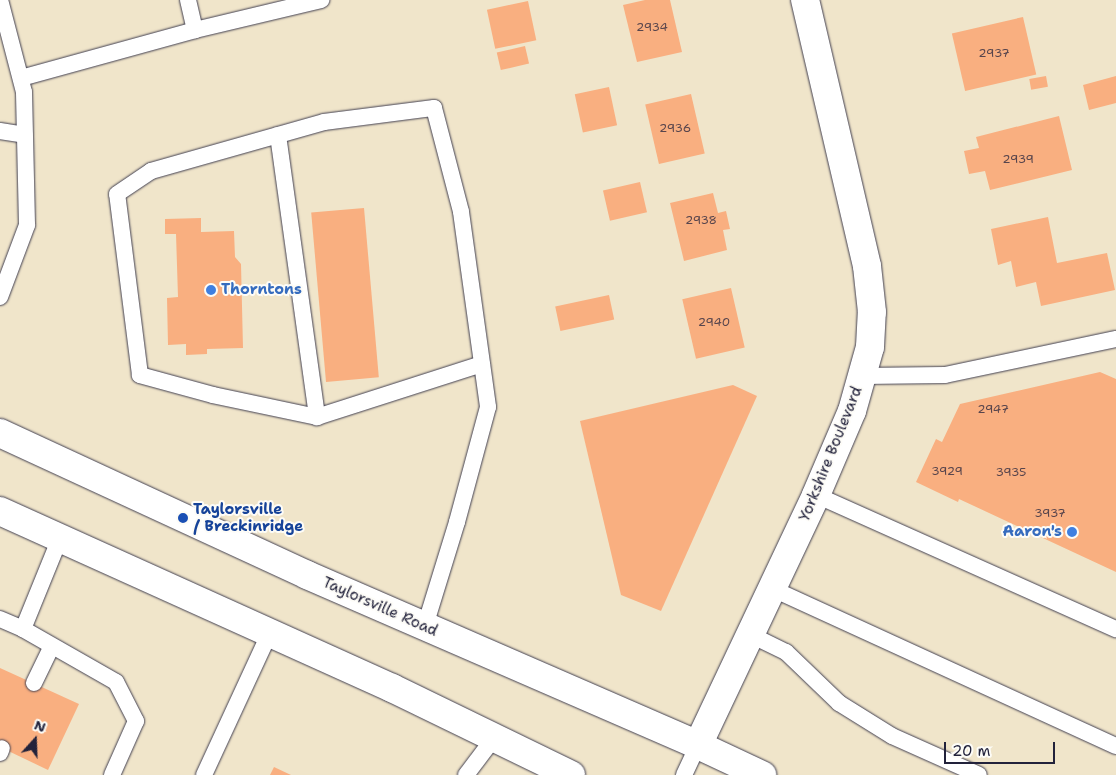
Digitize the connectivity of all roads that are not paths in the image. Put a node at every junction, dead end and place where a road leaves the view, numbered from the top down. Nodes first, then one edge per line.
1 (0, 0) edge
2 (188, 0) edge
3 (321, 0) edge
4 (805, 0) edge
5 (195, 30) junction
6 (21, 78) junction
7 (0, 131) edge
8 (25, 135) junction
9 (278, 135) junction
10 (0, 297) edge
11 (1116, 339) edge
12 (482, 364) junction
13 (862, 376) junction
14 (317, 417) junction
15 (0, 434) edge
16 (816, 495) junction
17 (0, 511) edge
18 (60, 538) junction
19 (772, 589) junction
20 (0, 619) edge
21 (425, 626) junction
22 (23, 629) junction
23 (1116, 629) edge
24 (270, 632) junction
25 (751, 635) junction
26 (52, 646) junction
27 (34, 683) dead end
28 (494, 738) junction
29 (698, 744) junction
30 (1116, 746) edge
31 (112, 775) edge
32 (204, 775) edge
33 (466, 775) edge
34 (571, 775) edge
35 (684, 775) edge
36 (762, 775) edge
37 (979, 775) edge

1 - 6 lane
2 - 5 lane
3 - 5 lane
4 - 13 main road, Yorkshire Boulevard
5 - 6 lane
6 - 8 lane
7 - 8 lane
8 - 10 lane
9 - 12 lane
9 - 14 lane
9 - 14 lane
11 - 13 lane
12 - 14 lane
12 - 21 lane
13 - 16 main road, Yorkshire Boulevard
15 - 21 main road, Taylorsville Road
16 - 19 main road, Yorkshire Boulevard
16 - 23 lane
17 - 18 main road
18 - 22 lane
18 - 24 main road
19 - 25 main road, Yorkshire Boulevard
19 - 30 lane
20 - 22 lane
21 - 29 main road, Taylorsville Road
22 - 26 lane
24 - 28 main road
24 - 32 lane
25 - 29 main road, Yorkshire Boulevard
25 - 37 lane
26 - 27 lane
26 - 31 lane
28 - 33 lane
28 - 34 main road
29 - 35 lane
29 - 36 main road, Taylorsville Road

